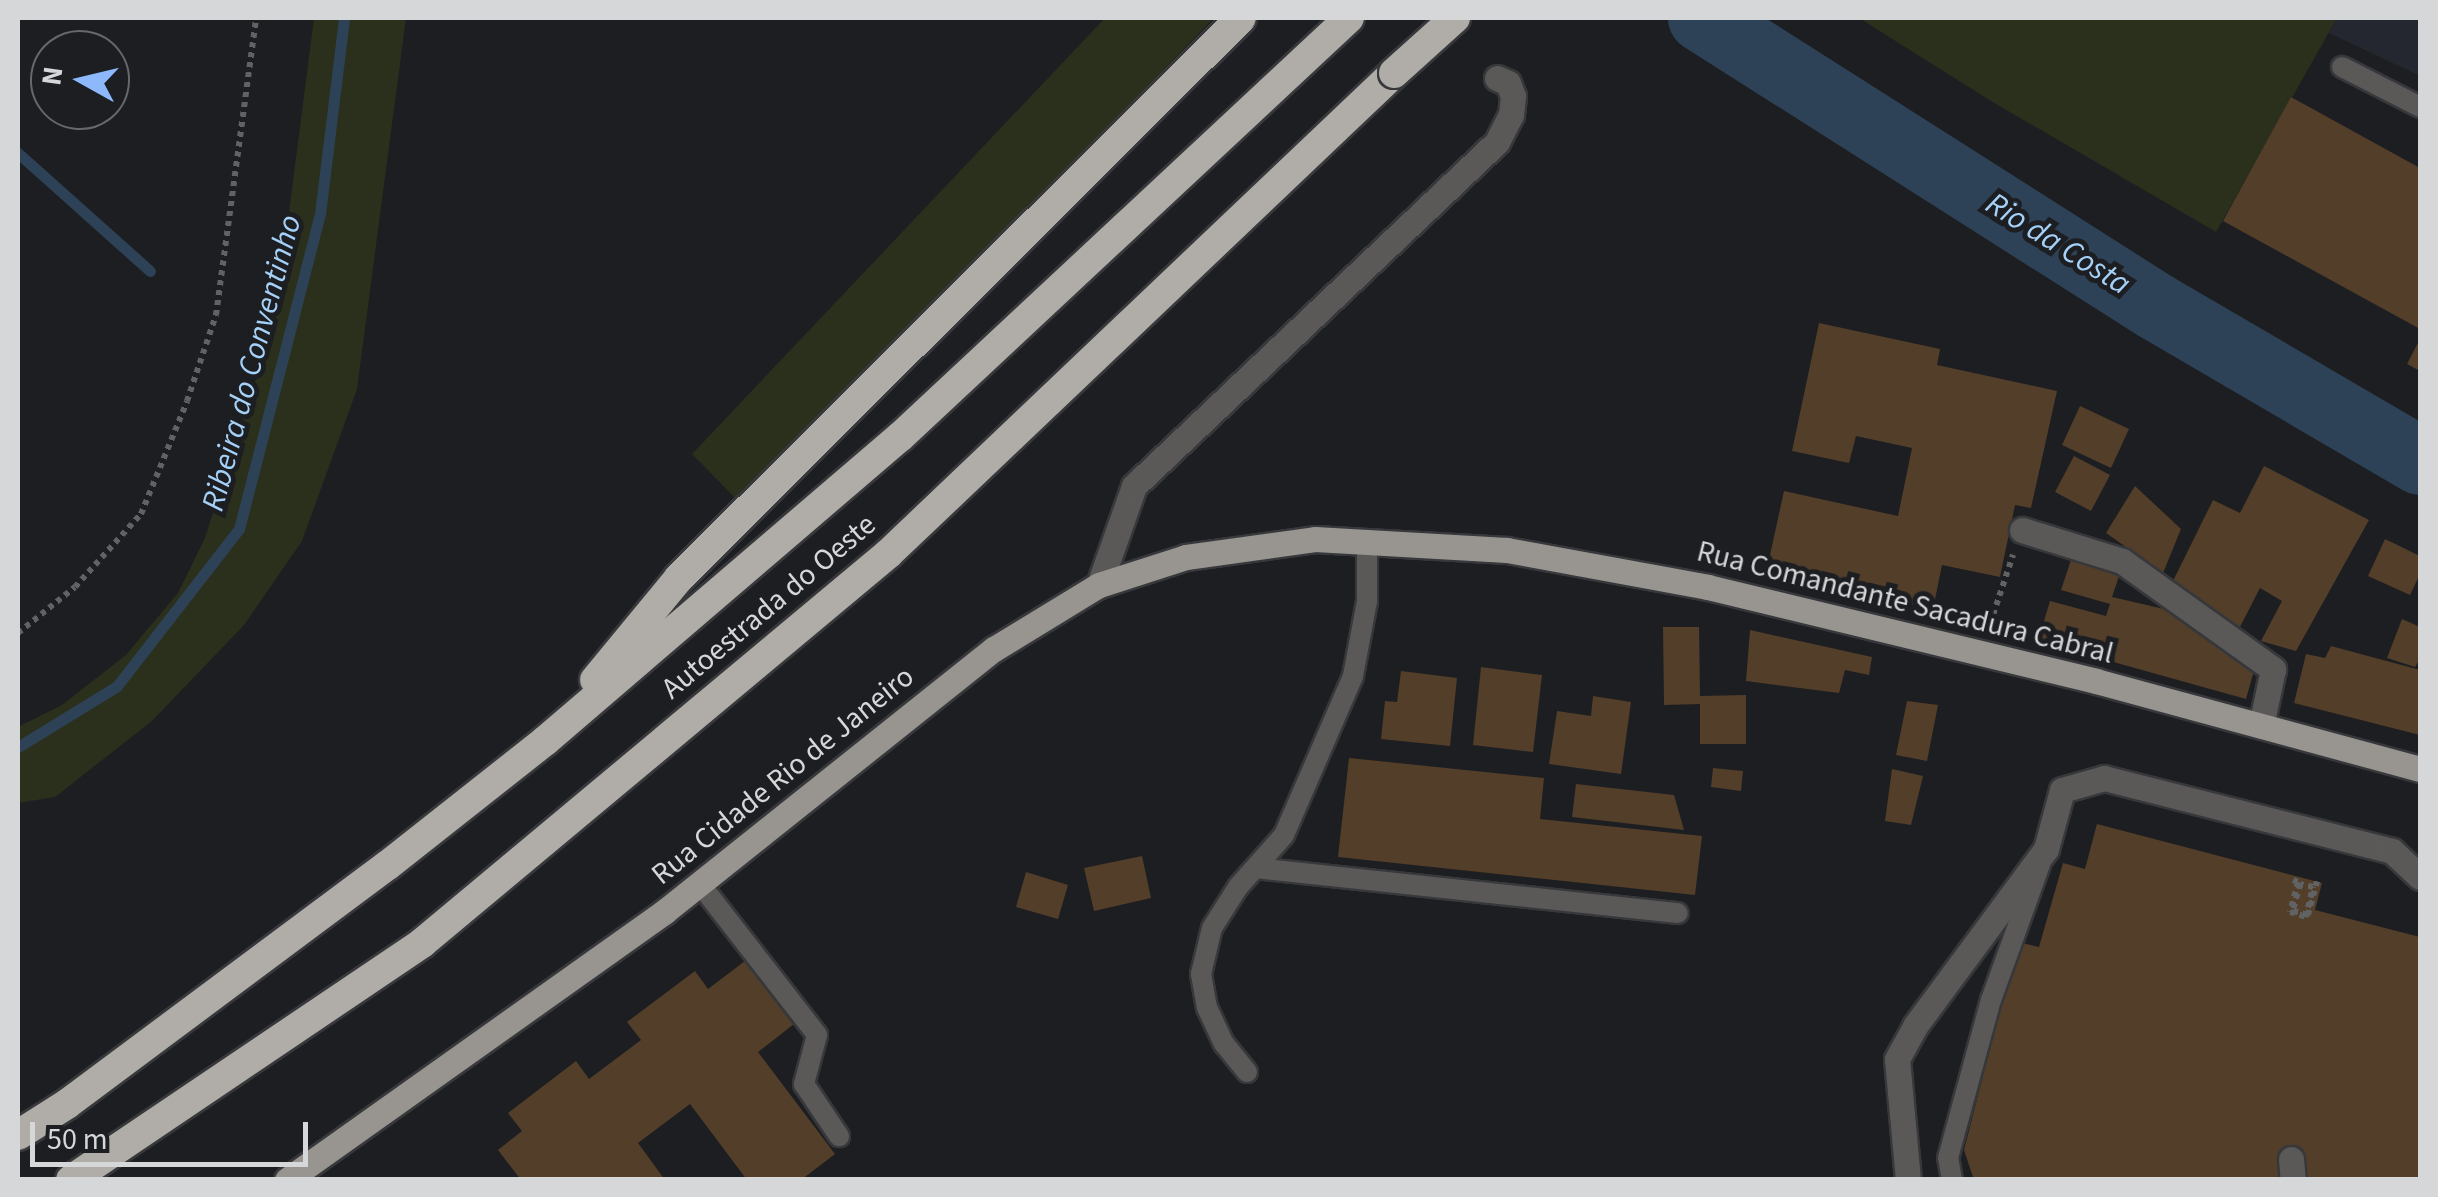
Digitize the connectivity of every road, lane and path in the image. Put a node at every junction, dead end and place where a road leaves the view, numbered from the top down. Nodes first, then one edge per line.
1 (256, 18) edge
2 (1241, 18) edge
3 (1455, 18) edge
4 (1345, 21) edge
5 (2342, 67) dead end
6 (1497, 78) dead end
7 (2420, 107) edge
8 (2022, 530) joint
9 (1367, 542) junction
10 (1100, 585) junction
11 (18, 633) edge
12 (1980, 653) junction
13 (2261, 726) junction
14 (545, 740) junction
15 (2420, 769) edge
16 (2046, 850) junction
17 (1256, 868) junction
18 (2420, 877) edge
19 (2293, 880) dead end
20 (2317, 881) dead end
21 (700, 884) junction
22 (1678, 914) dead end
23 (1247, 1072) dead end
24 (18, 1135) edge
25 (840, 1136) dead end
26 (70, 1180) edge
27 (286, 1180) edge
28 (1908, 1180) edge
29 (1952, 1180) edge

1 - 11 path
2 - 14 highway
3 - 26 highway, Autoestrada do Oeste, bridge
4 - 14 highway, Autoestrada do Oeste
5 - 7 lane
6 - 10 street
8 - 12 path
8 - 13 street
9 - 10 main road, Rua Cidade Rio de Janeiro
9 - 12 main road, Rua Comandante Sacadura Cabral
9 - 17 lane
10 - 21 main road, Rua Cidade Rio de Janeiro
12 - 13 main road, Rua Comandante Sacadura Cabral
13 - 15 main road, Rua Comandante Sacadura Cabral
14 - 24 highway, Autoestrada do Oeste
16 - 18 street
16 - 28 street
16 - 29 lane
17 - 22 lane
17 - 23 lane
19 - 20 path
21 - 25 lane
21 - 27 main road, Rua Cidade Rio de Janeiro

